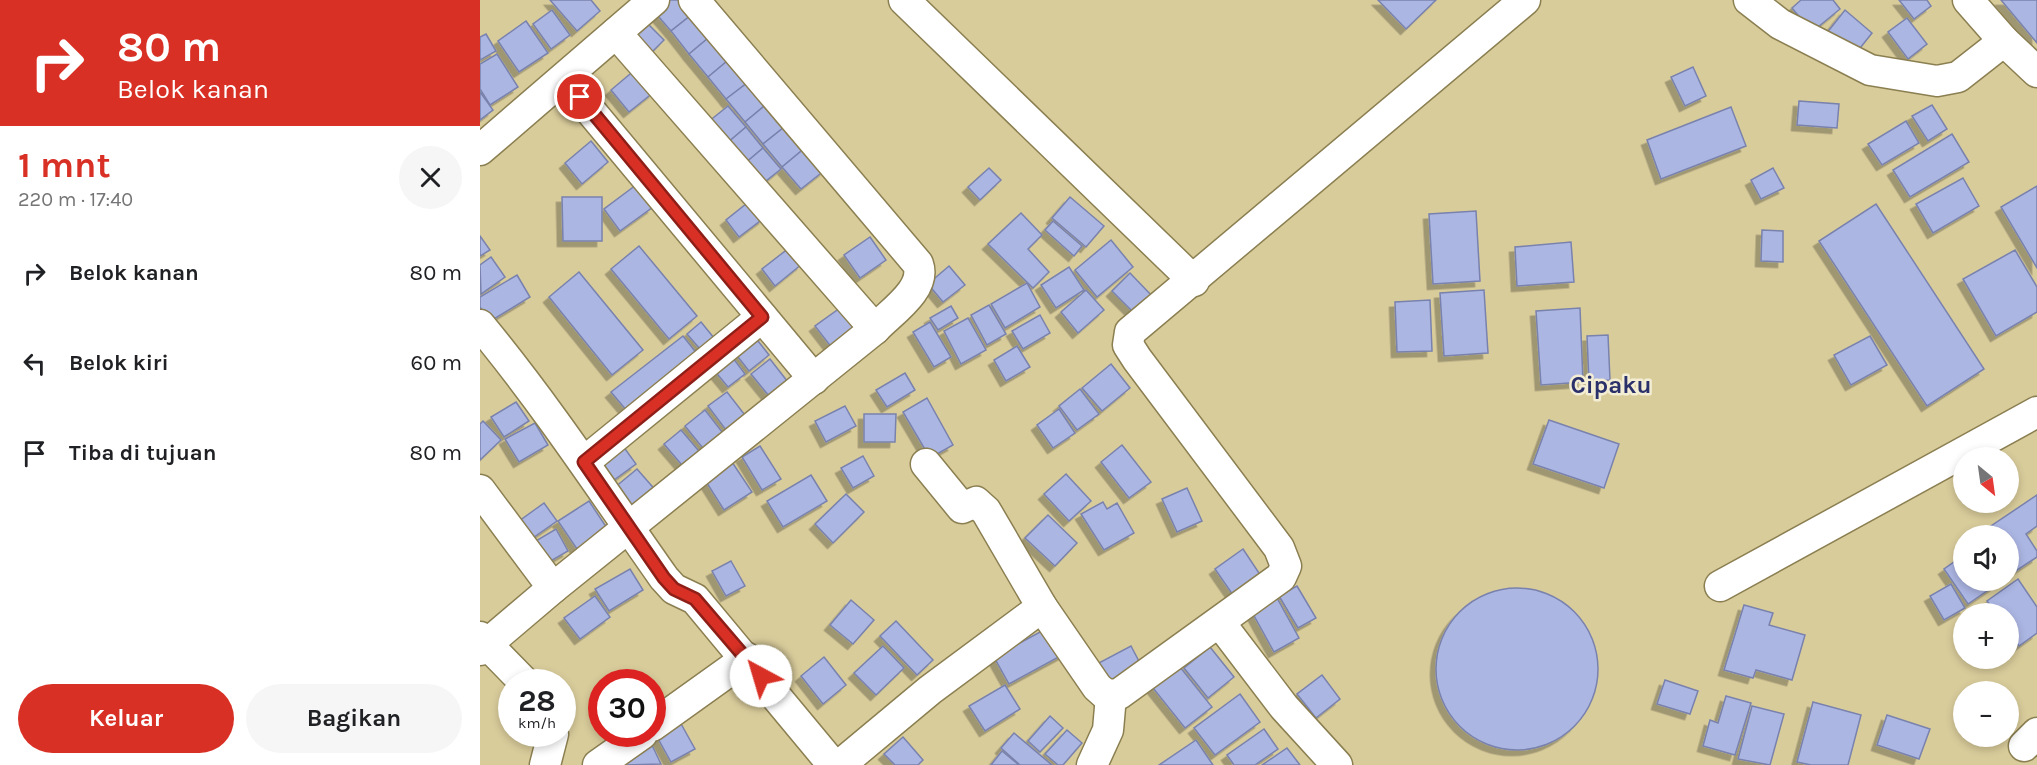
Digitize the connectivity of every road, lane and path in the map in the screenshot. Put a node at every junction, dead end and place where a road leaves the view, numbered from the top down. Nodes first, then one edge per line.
1 (654, 0) edge
2 (694, 0) edge
3 (904, 0) edge
4 (1525, 0) edge
5 (1749, 0) edge
6 (1968, 0) edge
7 (616, 33) junction
8 (2004, 41) junction
9 (2037, 72) edge
10 (564, 79) junction
11 (480, 150) edge
12 (1194, 281) junction
13 (762, 317) junction
14 (480, 326) edge
15 (875, 329) junction
16 (813, 379) junction
17 (2037, 412) edge
18 (584, 462) junction
19 (926, 464) dead end
20 (480, 490) edge
21 (630, 529) junction
22 (1720, 586) dead end
23 (553, 588) junction
24 (1042, 607) junction
25 (1220, 622) junction
26 (482, 644) edge
27 (747, 658) junction
28 (510, 669) edge
29 (1111, 696) junction
30 (666, 716) edge
31 (550, 747) edge
32 (624, 747) edge
33 (545, 765) edge
34 (598, 765) edge
35 (833, 765) edge
36 (840, 765) edge
37 (1092, 765) edge
38 (1337, 765) edge

1 - 7 street
2 - 15 street
3 - 12 street
4 - 12 street
5 - 8 street
6 - 8 street
7 - 10 street
7 - 15 street
8 - 9 street
10 - 11 street
10 - 13 street
12 - 25 street
13 - 16 street
13 - 18 street
14 - 18 street
15 - 16 street
16 - 21 street
17 - 22 street
18 - 21 street
19 - 24 street
20 - 23 street
21 - 23 street
21 - 27 street
23 - 26 street
24 - 29 street
24 - 36 street
25 - 29 street
25 - 38 street
26 - 28 street
27 - 30 street
27 - 35 street
29 - 37 street
31 - 33 street
32 - 34 street

